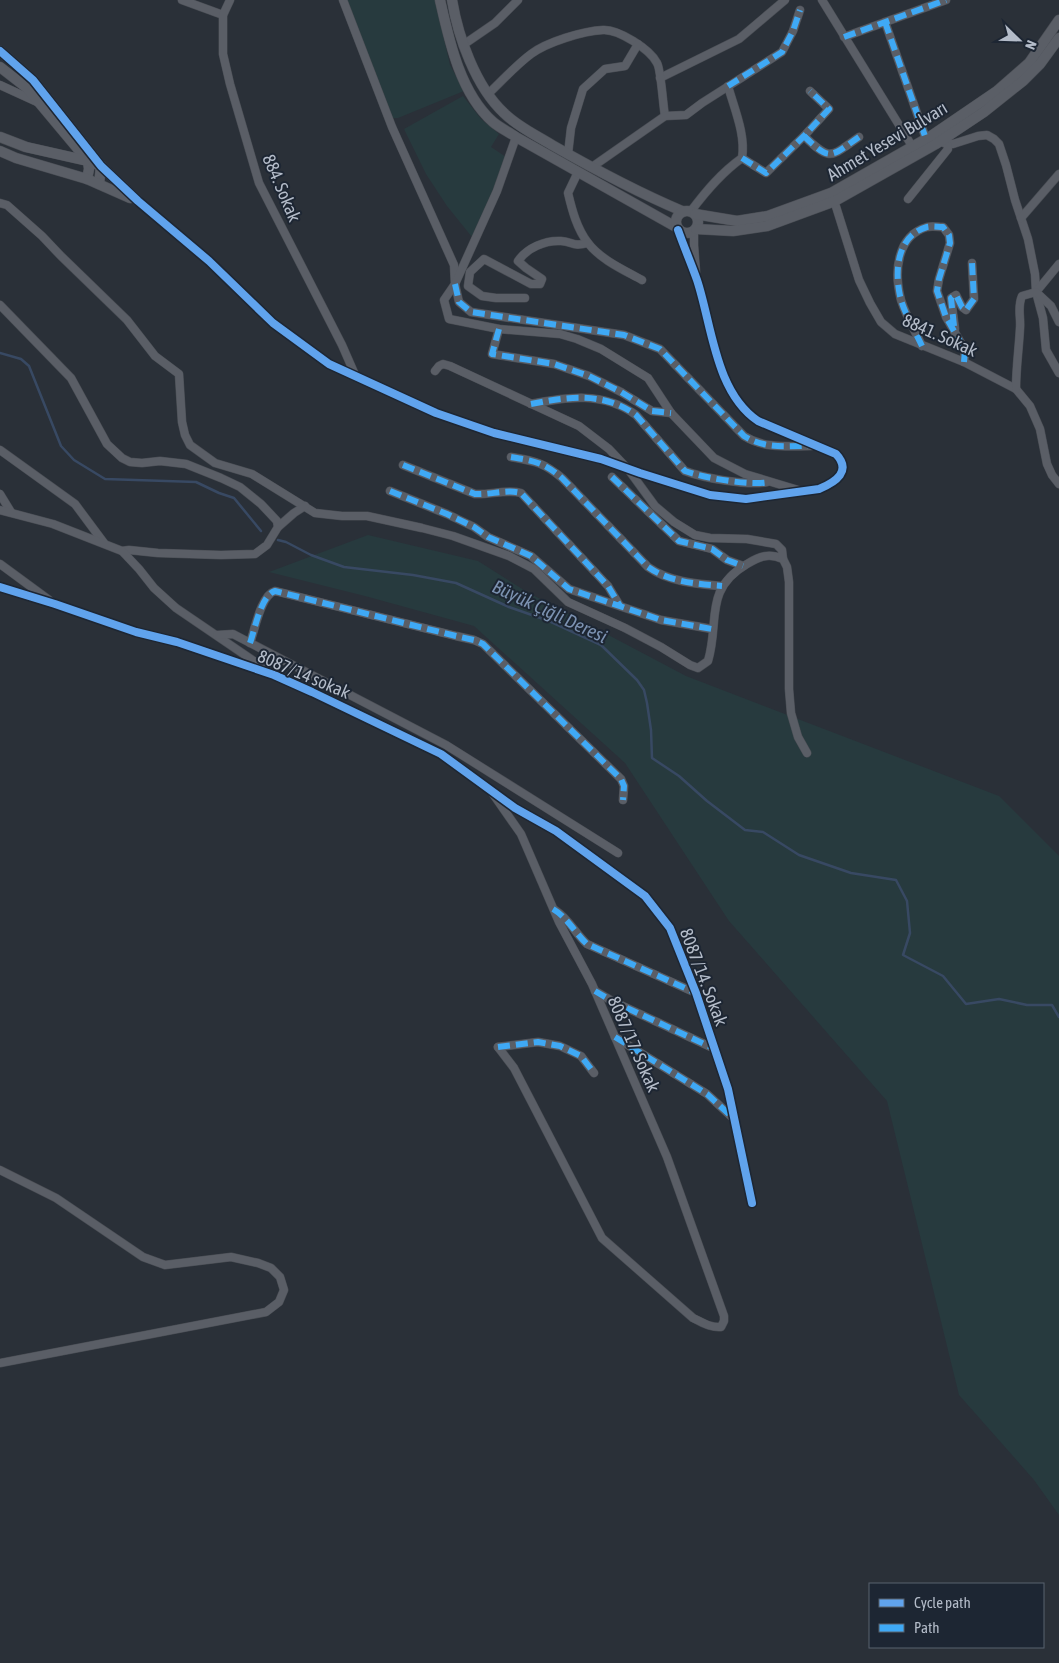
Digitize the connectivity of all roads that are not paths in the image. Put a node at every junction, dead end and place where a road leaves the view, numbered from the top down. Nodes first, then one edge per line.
1 (182, 0) edge
2 (230, 0) edge
3 (344, 0) edge
4 (440, 0) edge
5 (452, 0) edge
6 (518, 0) edge
7 (784, 0) edge
8 (822, 0) edge
9 (946, 0) edge
10 (800, 10) dead end
11 (223, 15) junction
12 (1059, 20) edge
13 (885, 22) junction
14 (844, 37) junction
15 (1059, 38) edge
16 (638, 44) junction
17 (463, 46) junction
18 (452, 49) junction
19 (0, 51) edge
20 (0, 67) edge
21 (660, 78) junction
22 (0, 86) edge
23 (728, 86) junction
24 (810, 91) dead end
25 (488, 94) junction
26 (38, 102) junction
27 (664, 116) junction
28 (804, 136) junction
29 (0, 137) edge
30 (516, 137) junction
31 (858, 137) dead end
32 (931, 140) junction
33 (947, 143) junction
34 (912, 146) junction
35 (0, 151) edge
36 (568, 154) junction
37 (742, 158) junction
38 (88, 160) junction
39 (102, 166) junction
40 (592, 167) junction
41 (578, 172) junction
42 (1059, 174) edge
43 (87, 179) junction
44 (99, 184) junction
45 (833, 197) junction
46 (908, 199) dead end
47 (138, 201) junction
48 (0, 203) edge
49 (690, 212) junction
50 (1021, 218) junction
51 (677, 229) junction
52 (695, 230) junction
53 (588, 243) junction
54 (972, 263) dead end
55 (1059, 264) edge
56 (642, 280) dead end
57 (697, 281) junction
58 (455, 284) junction
59 (1036, 292) junction
60 (525, 298) dead end
61 (0, 305) edge
62 (1050, 306) junction
63 (1059, 312) edge
64 (1059, 322) edge
65 (499, 329) junction
66 (956, 334) junction
67 (922, 346) junction
68 (964, 362) junction
69 (435, 371) dead end
70 (1059, 373) edge
71 (356, 377) junction
72 (1016, 389) junction
73 (531, 404) junction
74 (671, 413) junction
75 (816, 446) junction
76 (0, 450) edge
77 (511, 456) dead end
78 (403, 465) dead end
79 (628, 469) junction
80 (612, 477) dead end
81 (769, 482) junction
82 (1059, 484) edge
83 (390, 491) dead end
84 (801, 491) junction
85 (0, 494) edge
86 (304, 506) junction
87 (0, 510) edge
88 (11, 512) junction
89 (278, 527) junction
90 (104, 544) junction
91 (122, 551) junction
92 (783, 559) junction
93 (0, 564) edge
94 (743, 566) junction
95 (722, 586) junction
96 (0, 587) edge
97 (55, 604) junction
98 (620, 606) junction
99 (712, 629) junction
100 (217, 635) junction
101 (250, 643) junction
102 (274, 675) junction
103 (807, 753) dead end
104 (488, 787) junction
105 (624, 800) dead end
106 (618, 853) dead end
107 (554, 909) junction
108 (595, 991) junction
109 (696, 993) junction
110 (615, 1037) junction
111 (715, 1049) junction
112 (594, 1073) dead end
113 (735, 1120) junction
114 (0, 1170) edge
115 (752, 1203) dead end
116 (0, 1363) edge

1 - 11 street
2 - 11 street, 884. Sokak
3 - 58 street
4 - 18 street
5 - 17 street, Ahmet Yesevi Bulvarı
6 - 17 street
7 - 21 street
8 - 14 street
9 - 13 street
10 - 23 street
11 - 71 street, 884. Sokak
12 - 32 street, Ahmet Yesevi Bulvarı
13 - 14 street
13 - 32 street
14 - 34 street
15 - 32 street
16 - 21 street
16 - 25 street
16 - 36 street
17 - 18 street
17 - 25 street, Ahmet Yesevi Bulvarı
18 - 30 street
19 - 39 street
20 - 26 street
21 - 27 street
22 - 26 street
23 - 27 street
23 - 37 street
24 - 28 street
25 - 36 street, Ahmet Yesevi Bulvarı
26 - 38 street
27 - 40 street
28 - 31 street
28 - 37 street
29 - 38 street
30 - 41 street
30 - 58 street
32 - 33 street
32 - 34 street, Ahmet Yesevi Bulvarı
32 - 45 street
33 - 46 street
33 - 50 street
34 - 45 street, Ahmet Yesevi Bulvarı
35 - 43 street
36 - 40 street, Ahmet Yesevi Bulvarı
37 - 49 street
38 - 39 street
38 - 43 street
39 - 44 street
39 - 47 street
40 - 49 street, Ahmet Yesevi Bulvarı
41 - 51 street
41 - 53 street
42 - 50 street
43 - 44 street
44 - 47 street
45 - 49 street, Ahmet Yesevi Bulvarı
45 - 52 street
45 - 67 street, 8841. Sokak
47 - 71 street
48 - 86 street
49 - 51 street
49 - 52 street
50 - 59 street
51 - 52 street
51 - 57 street
52 - 57 street
53 - 56 street
53 - 60 street
54 - 66 street
55 - 59 street
57 - 75 street
58 - 65 street
58 - 75 street
59 - 62 street
59 - 70 street
59 - 72 street
61 - 89 street
62 - 63 street
62 - 64 street
65 - 74 street
65 - 74 street
66 - 67 street
66 - 68 street
67 - 68 street, 8841. Sokak
68 - 72 street, 8841. Sokak
69 - 73 street
71 - 79 street
72 - 82 street, 8841. Sokak
73 - 79 street
73 - 81 street
74 - 81 street
75 - 84 street
76 - 90 street
77 - 95 street
78 - 98 street
79 - 84 street
79 - 92 street
80 - 94 street
81 - 84 street
83 - 98 street
85 - 88 street
86 - 89 street
86 - 99 street
87 - 88 street
88 - 90 street
89 - 91 street
90 - 91 street
91 - 100 street
92 - 94 street
92 - 103 street
93 - 97 street
94 - 95 street
95 - 99 street
96 - 97 street
97 - 102 street, 8087/14 sokak
98 - 99 street
100 - 101 street
100 - 102 street
101 - 105 street
101 - 106 street
102 - 104 street, 8087/14 sokak
104 - 107 street, 8087/17. Sokak
104 - 109 street, 8087/14. Sokak
107 - 108 street, 8087/17. Sokak
107 - 109 street
108 - 110 street, 8087/17. Sokak
108 - 111 street
109 - 111 street, 8087/14. Sokak
110 - 112 street, 8087/17. Sokak
110 - 113 street
111 - 113 street, 8087/14. Sokak
113 - 115 street, 8087/14. Sokak
114 - 116 street

